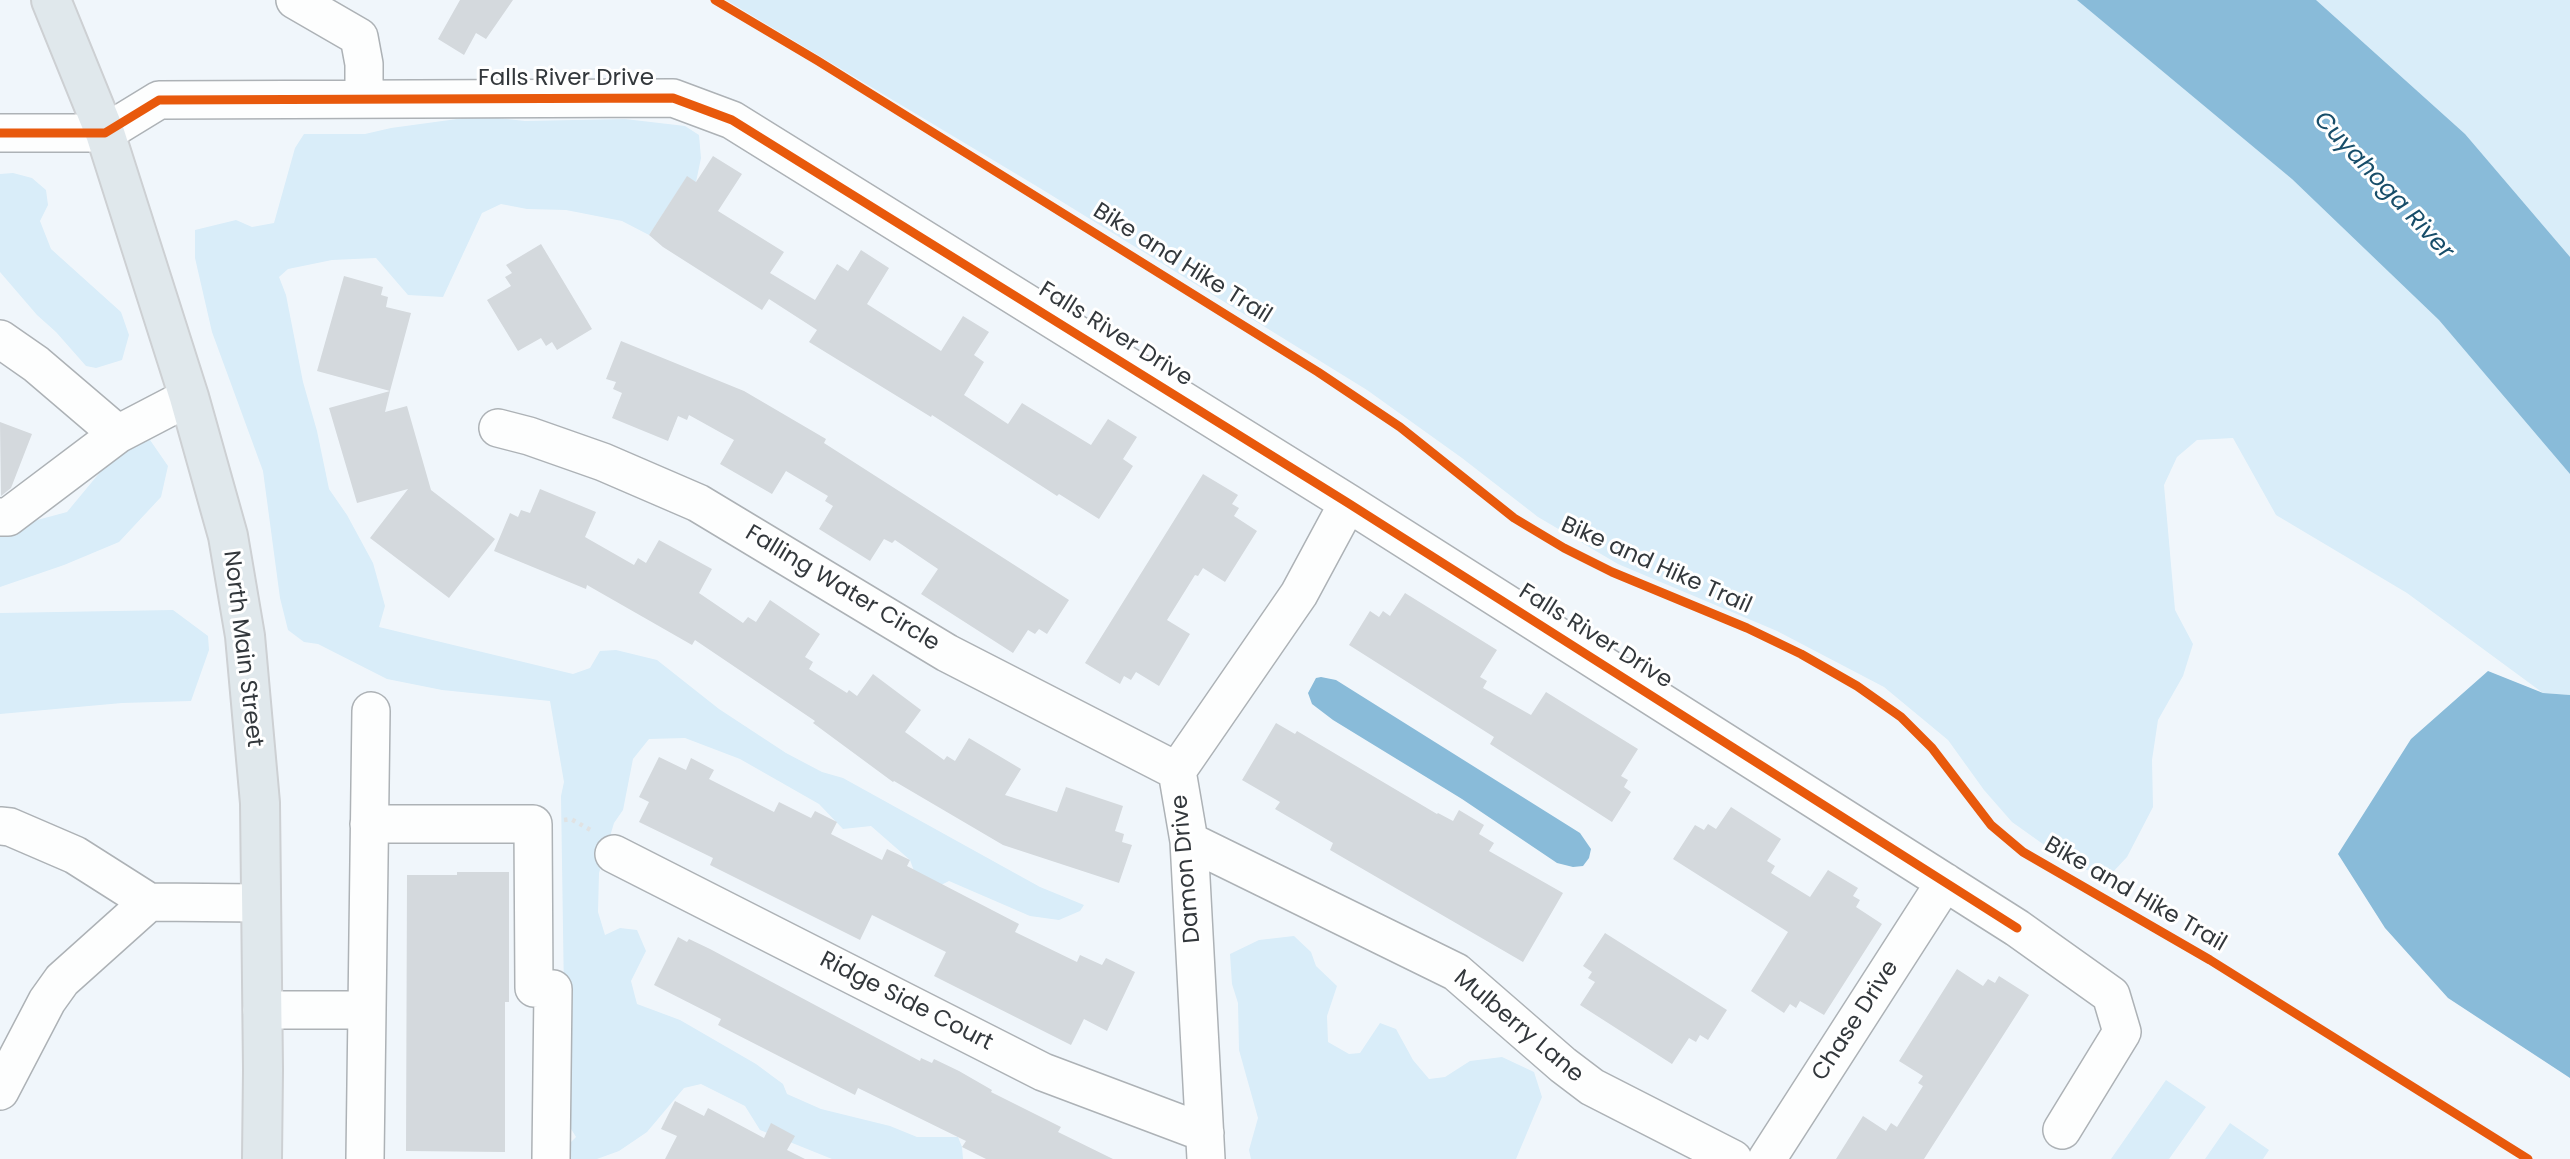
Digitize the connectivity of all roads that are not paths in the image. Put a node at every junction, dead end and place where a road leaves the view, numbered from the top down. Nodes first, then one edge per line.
1 (51, 0) edge
2 (295, 0) edge
3 (365, 99) junction
4 (0, 133) edge
5 (105, 133) junction
6 (0, 339) edge
7 (189, 397) junction
8 (498, 428) dead end
9 (118, 434) junction
10 (1348, 503) junction
11 (0, 517) edge
12 (371, 711) dead end
13 (1177, 771) junction
14 (369, 824) junction
15 (0, 826) edge
16 (1189, 841) junction
17 (614, 854) road end
18 (1945, 882) junction
19 (149, 902) junction
20 (261, 903) junction
21 (262, 1010) junction
22 (366, 1010) junction
23 (0, 1091) edge
24 (2062, 1130) dead end
25 (1205, 1146) edge
26 (262, 1159) edge
27 (365, 1159) edge
28 (551, 1159) edge
29 (1733, 1159) edge
30 (1767, 1159) edge

1 - 5 main road, North Main Street
2 - 3 street
3 - 5 street, Falls River Drive
3 - 10 street, Falls River Drive
4 - 5 street
5 - 7 main road, North Main Street
6 - 9 street
7 - 9 street
7 - 20 main road, North Main Street
8 - 13 street, Falling Water Circle
9 - 11 street
10 - 13 street, Damon Drive
10 - 18 street, Falls River Drive
12 - 14 street
13 - 16 street, Damon Drive
14 - 22 street
14 - 28 street
15 - 19 street
16 - 25 street, Damon Drive
16 - 29 street, Mulberry Lane
17 - 25 street, Ridge Side Court
18 - 24 street, Falls River Drive
18 - 30 street, Chase Drive
19 - 20 street
19 - 23 street
20 - 21 main road, North Main Street
21 - 22 street
21 - 26 main road, North Main Street
22 - 27 street

